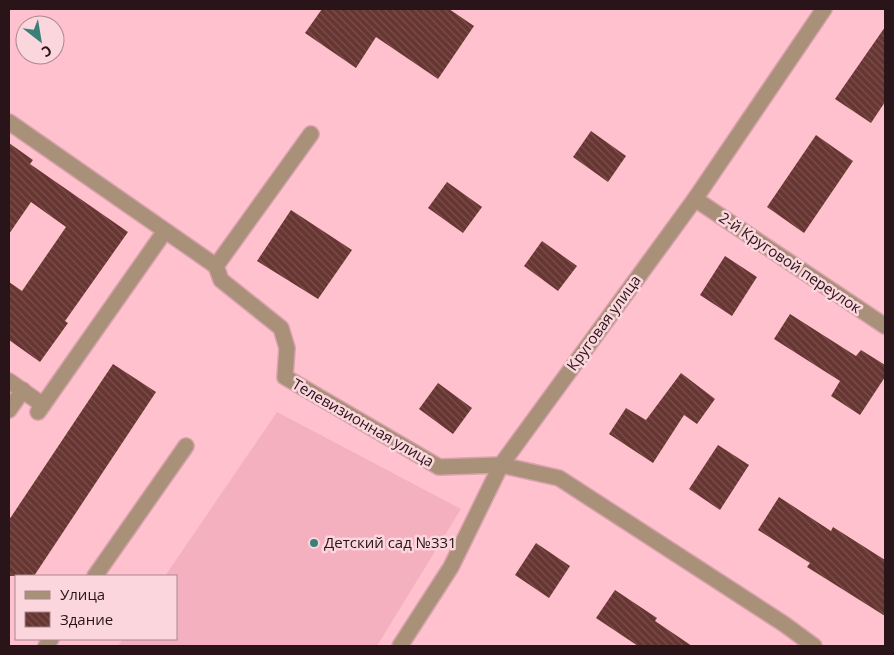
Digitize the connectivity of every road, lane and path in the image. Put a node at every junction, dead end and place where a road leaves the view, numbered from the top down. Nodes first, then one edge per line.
1 (824, 9) edge
2 (9, 122) edge
3 (310, 134) dead end
4 (695, 199) junction
5 (165, 231) junction
6 (216, 266) junction
7 (885, 326) edge
8 (9, 380) edge
9 (23, 390) junction
10 (9, 410) edge
11 (186, 446) dead end
12 (501, 465) junction
13 (96, 575) edge
14 (400, 646) edge
15 (814, 646) edge

1 - 4 street, Круговая улица
2 - 5 street, Телевизионная улица
3 - 6 street
4 - 7 street, 2-й Круговой переулок
4 - 12 street, Круговая улица
5 - 6 street, Телевизионная улица
5 - 9 street
6 - 12 street, Телевизионная улица
8 - 9 street
9 - 10 street
11 - 13 street
12 - 14 street, Круговая улица
12 - 15 street, Телевизионная улица

